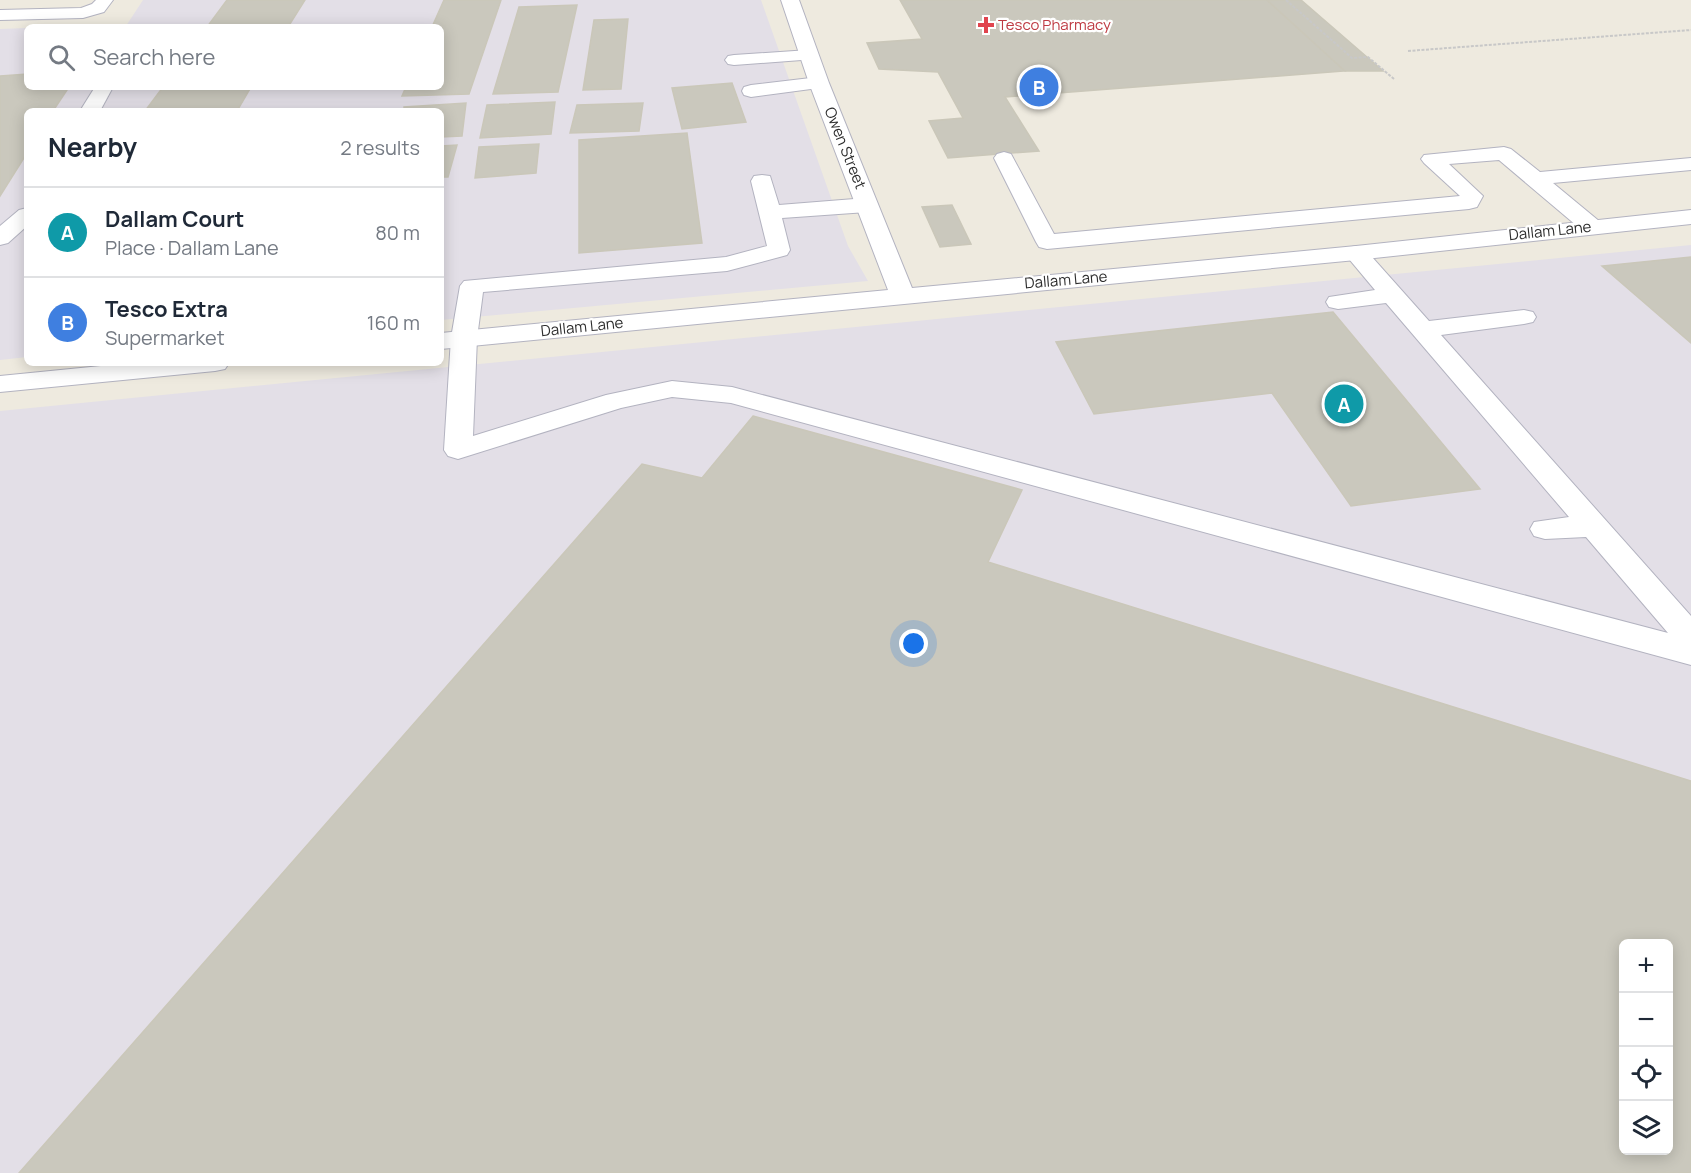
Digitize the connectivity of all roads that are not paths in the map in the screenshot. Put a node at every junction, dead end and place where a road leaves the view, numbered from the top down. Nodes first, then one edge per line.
1 (105, 0) edge
2 (790, 0) edge
3 (0, 15) edge
4 (809, 55) junction
5 (734, 60) dead end
6 (819, 83) junction
7 (102, 90) edge
8 (751, 91) dead end
9 (92, 108) edge
10 (1004, 158) dead end
11 (1691, 164) edge
12 (1534, 178) junction
13 (762, 181) dead end
14 (867, 205) junction
15 (769, 212) junction
16 (24, 217) edge
17 (1691, 217) edge
18 (1590, 226) junction
19 (0, 237) edge
20 (1356, 253) junction
21 (902, 295) junction
22 (1393, 295) junction
23 (1338, 302) dead end
24 (1524, 317) dead end
25 (1425, 329) junction
26 (453, 340) edge
27 (184, 366) edge
28 (0, 384) edge
29 (1592, 526) junction
30 (1545, 529) dead end
31 (1691, 638) edge
32 (1691, 652) edge

1 - 3 lane
2 - 4 street, Owen Street
4 - 5 lane
4 - 6 street, Owen Street
6 - 8 lane
6 - 14 street, Owen Street
7 - 9 lane
10 - 12 lane
11 - 12 lane
12 - 18 lane
13 - 15 lane
14 - 15 lane
14 - 21 street, Owen Street
15 - 26 lane
16 - 19 lane
17 - 18 street, Dallam Lane
18 - 20 street, Dallam Lane
20 - 21 street, Dallam Lane
20 - 22 lane
21 - 26 street, Dallam Lane
22 - 23 lane
22 - 25 lane
24 - 25 lane
25 - 29 lane
26 - 32 lane
27 - 28 street
29 - 30 lane
29 - 31 lane

